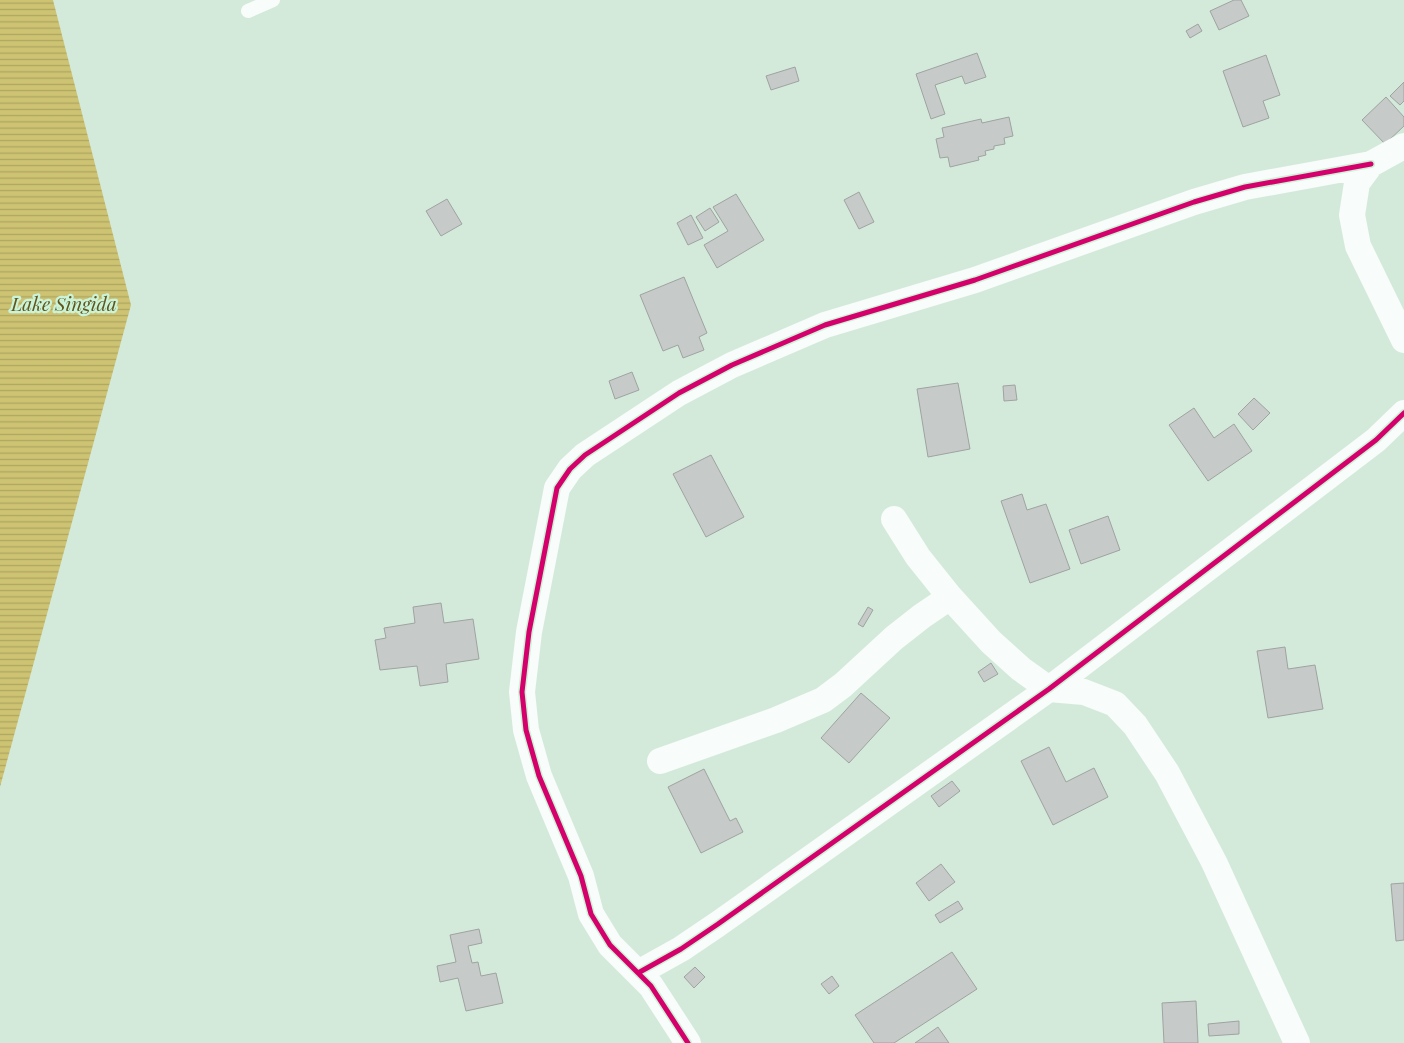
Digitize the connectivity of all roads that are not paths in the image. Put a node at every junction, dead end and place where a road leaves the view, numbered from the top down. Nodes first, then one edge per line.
1 (273, 0) edge
2 (248, 11) dead end
3 (1404, 146) edge
4 (1370, 164) junction
5 (1404, 340) edge
6 (1404, 413) edge
7 (894, 519) dead end
8 (950, 597) junction
9 (1049, 689) junction
10 (660, 761) dead end
11 (638, 973) junction
12 (688, 1043) edge
13 (1297, 1043) edge

1 - 2 lane
3 - 4 street
4 - 5 street
4 - 11 street
6 - 9 street
7 - 8 street
8 - 9 street
8 - 10 street
9 - 11 street
9 - 13 street
11 - 12 street

